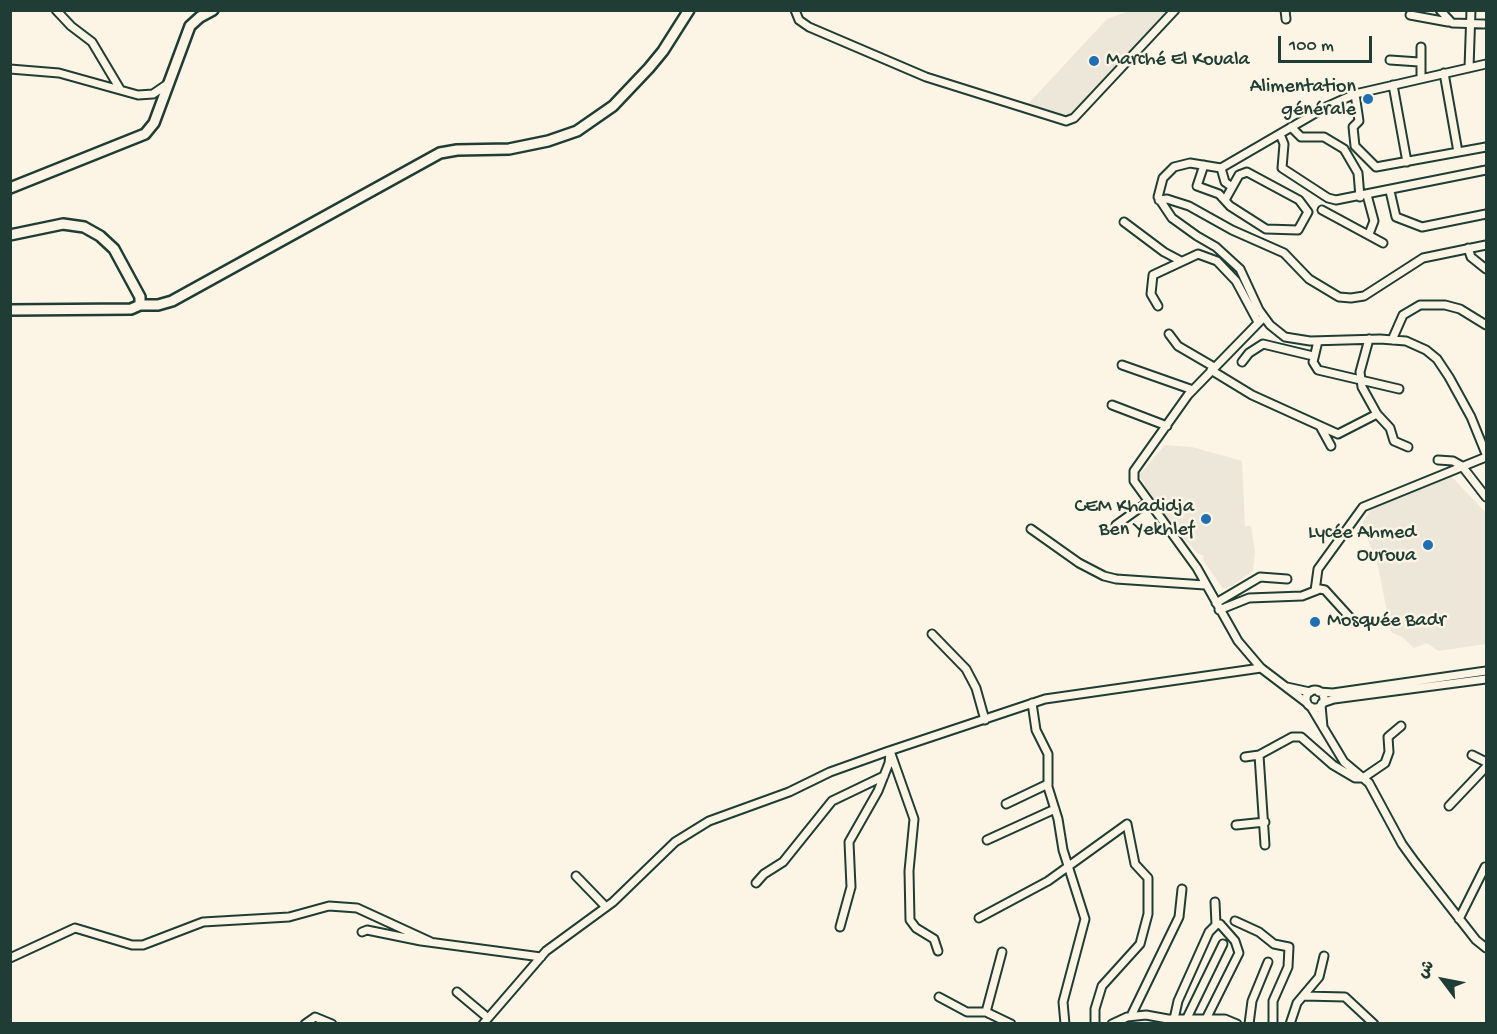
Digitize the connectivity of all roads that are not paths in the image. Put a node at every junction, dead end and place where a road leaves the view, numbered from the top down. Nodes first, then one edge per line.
1 (56, 10) edge
2 (213, 10) edge
3 (689, 10) edge
4 (795, 10) edge
5 (1174, 10) edge
6 (1285, 10) edge
7 (1440, 10) edge
8 (1471, 10) edge
9 (1410, 15) dead end
10 (1286, 19) dead end
11 (1452, 22) junction
12 (1471, 23) junction
13 (1484, 24) dead end
14 (1421, 47) dead end
15 (1390, 60) dead end
16 (1419, 62) junction
17 (1486, 64) edge
18 (1469, 68) junction
19 (10, 69) edge
20 (1444, 73) junction
21 (1421, 78) junction
22 (169, 83) junction
23 (1393, 85) junction
24 (120, 89) junction
25 (1355, 94) junction
26 (1291, 127) junction
27 (1280, 134) junction
28 (1486, 147) edge
29 (1458, 153) junction
30 (1407, 162) junction
31 (1204, 165) junction
32 (1221, 168) junction
33 (1486, 170) edge
34 (1232, 187) junction
35 (10, 188) edge
36 (1390, 191) junction
37 (1363, 196) junction
38 (1159, 200) junction
39 (1225, 200) junction
40 (1322, 210) dead end
41 (1486, 214) edge
42 (1124, 222) dead end
43 (1368, 234) junction
44 (10, 235) edge
45 (1383, 243) dead end
46 (1486, 245) edge
47 (1468, 248) junction
48 (1181, 261) junction
49 (1486, 268) edge
50 (140, 305) junction
51 (1158, 306) dead end
52 (10, 310) edge
53 (1261, 319) junction
54 (1486, 325) edge
55 (1169, 334) dead end
56 (1369, 339) junction
57 (1392, 340) junction
58 (1318, 341) junction
59 (1313, 356) junction
60 (1242, 362) dead end
61 (1122, 365) dead end
62 (1212, 369) junction
63 (1360, 381) junction
64 (1399, 389) dead end
65 (1193, 390) junction
66 (1112, 405) dead end
67 (1377, 414) junction
68 (1167, 426) junction
69 (1320, 426) junction
70 (1331, 447) dead end
71 (1408, 447) dead end
72 (1486, 456) edge
73 (1438, 460) dead end
74 (1462, 466) junction
75 (1486, 496) edge
76 (1148, 502) junction
77 (1116, 525) dead end
78 (1031, 529) dead end
79 (1287, 579) dead end
80 (1205, 585) junction
81 (1315, 591) junction
82 (1217, 606) junction
83 (1355, 623) dead end
84 (933, 634) dead end
85 (1261, 668) junction
86 (1486, 670) edge
87 (1486, 679) edge
88 (1287, 687) junction
89 (1310, 692) junction
90 (1319, 692) junction
91 (1032, 704) junction
92 (1322, 704) junction
93 (1309, 705) junction
94 (985, 720) junction
95 (1323, 726) junction
96 (1401, 726) dead end
97 (890, 751) junction
98 (1259, 755) junction
99 (1472, 755) dead end
100 (1245, 757) dead end
101 (1486, 765) edge
102 (886, 774) junction
103 (1363, 778) junction
104 (1048, 784) junction
105 (1006, 804) dead end
106 (1449, 806) dead end
107 (1055, 809) junction
108 (1265, 822) junction
109 (1236, 825) dead end
110 (987, 840) dead end
111 (1265, 845) dead end
112 (1067, 866) junction
113 (1485, 867) dead end
114 (576, 876) dead end
115 (756, 883) dead end
116 (1182, 889) dead end
117 (1215, 902) dead end
118 (606, 907) junction
119 (978, 918) dead end
120 (1459, 919) junction
121 (1235, 921) dead end
122 (1216, 925) junction
123 (840, 927) dead end
124 (362, 932) dead end
125 (430, 942) junction
126 (1224, 944) dead end
127 (1486, 948) edge
128 (938, 951) dead end
129 (1002, 952) dead end
130 (1324, 956) dead end
131 (541, 957) junction
132 (10, 958) edge
133 (1268, 962) dead end
134 (457, 992) dead end
135 (1304, 996) junction
136 (939, 997) dead end
137 (986, 1012) junction
138 (1131, 1016) junction
139 (1174, 1019) junction
140 (1206, 1019) junction
141 (1186, 1020) junction
142 (486, 1021) edge
143 (304, 1023) edge
144 (332, 1023) edge
145 (1011, 1023) edge
146 (1065, 1023) edge
147 (1095, 1023) edge
148 (1112, 1023) edge
149 (1237, 1023) edge
150 (1249, 1023) edge
151 (1273, 1023) edge
152 (1290, 1023) edge
153 (1374, 1023) edge

1 - 24 street
2 - 22 main road
3 - 50 main road
4 - 5 street
6 - 10 street
7 - 11 street
8 - 12 street
9 - 11 street
11 - 12 street
12 - 13 street
12 - 18 street
14 - 16 street
15 - 16 street
16 - 21 street
17 - 18 street
18 - 20 street
19 - 24 street
20 - 21 street
20 - 29 street
21 - 23 street
22 - 24 street
22 - 35 main road
23 - 25 street
23 - 30 street
25 - 26 street
25 - 30 street
26 - 27 street
26 - 37 street
27 - 32 street
27 - 37 street
28 - 29 street
29 - 30 street
31 - 32 street
31 - 38 street
31 - 39 street
32 - 34 street
33 - 36 street
34 - 39 street
34 - 39 street
36 - 37 street
36 - 41 street
37 - 43 street
38 - 47 street
38 - 53 street
40 - 43 street
42 - 48 street
43 - 45 street
44 - 50 main road
46 - 47 street
47 - 49 street
48 - 51 street
48 - 53 street
50 - 52 main road
53 - 58 street
53 - 62 street
54 - 57 street
55 - 62 street
56 - 57 street
56 - 58 street
56 - 63 street
57 - 72 street
58 - 59 street
59 - 60 street
59 - 63 street
61 - 65 street
62 - 65 street
62 - 69 street
63 - 64 street
63 - 67 street
65 - 68 street
66 - 68 street
67 - 69 street
67 - 71 street
68 - 76 street
69 - 70 street
72 - 74 street
73 - 74 street
74 - 75 street
74 - 81 street
76 - 77 street
76 - 80 street
78 - 80 street
79 - 82 street
80 - 82 street
81 - 82 street
81 - 83 street
82 - 85 street
84 - 94 street
85 - 88 street
85 - 91 street
86 - 90 street
87 - 92 street
88 - 89 street
88 - 93 street
89 - 90 street
89 - 93 street
90 - 92 street
91 - 94 street
91 - 104 street
92 - 93 street
92 - 95 street
93 - 95 street
94 - 97 street
95 - 103 street
96 - 103 street
97 - 102 street
97 - 118 street
97 - 128 street
98 - 100 street
98 - 103 street
98 - 108 street
99 - 101 street
101 - 106 street
102 - 115 street
102 - 123 street
103 - 120 street
104 - 105 street
104 - 107 street
107 - 110 street
107 - 112 street
108 - 109 street
108 - 111 street
112 - 119 street
112 - 146 street
112 - 147 street
113 - 120 street
114 - 118 street
116 - 138 street
117 - 122 street
118 - 131 street
120 - 127 street
121 - 151 street
122 - 139 street
122 - 140 street
124 - 125 street
125 - 131 street
125 - 132 street
126 - 141 street
129 - 137 street
130 - 135 street
131 - 142 street
133 - 150 street
134 - 142 street
135 - 152 street
135 - 153 street
136 - 137 street
137 - 145 street
138 - 139 street
138 - 148 street
139 - 141 street
140 - 141 street
140 - 149 street
143 - 144 street

